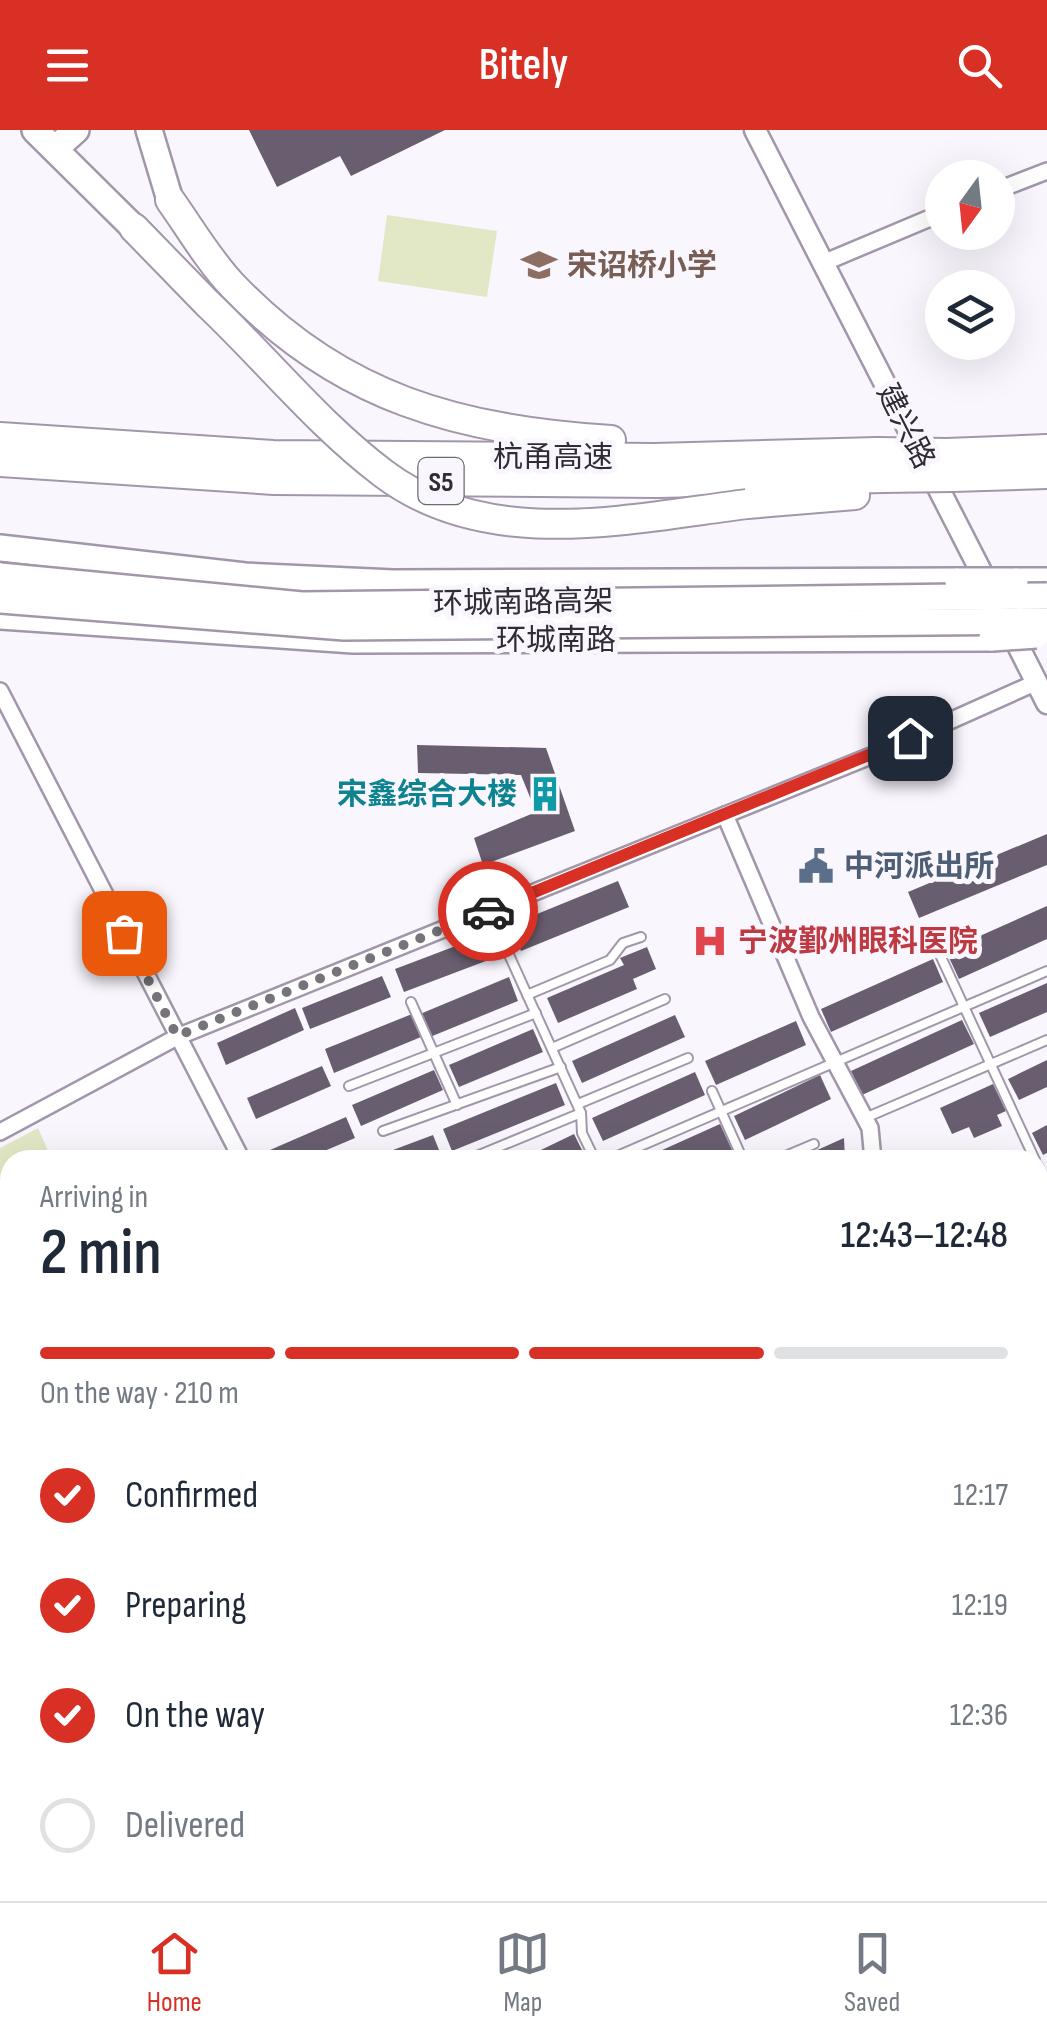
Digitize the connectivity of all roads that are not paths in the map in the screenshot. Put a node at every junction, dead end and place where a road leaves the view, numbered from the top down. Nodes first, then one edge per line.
1 (36, 130) edge
2 (76, 130) edge
3 (149, 130) edge
4 (760, 136) edge
5 (55, 149) junction
6 (1047, 171) edge
7 (1015, 183) edge
8 (170, 200) joint
9 (925, 220) edge
10 (134, 228) joint
11 (823, 262) junction
12 (0, 437) edge
13 (1047, 449) edge
14 (807, 454) junction
15 (0, 462) edge
16 (884, 474) junction
17 (953, 474) junction
18 (1047, 478) edge
19 (0, 548) edge
20 (0, 576) edge
21 (1047, 581) edge
22 (1047, 596) edge
23 (0, 600) edge
24 (0, 616) edge
25 (1043, 630) edge
26 (1037, 682) junction
27 (0, 691) edge
28 (1047, 703) edge
29 (725, 815) junction
30 (489, 911) junction
31 (642, 936) dead end
32 (936, 944) dead end
33 (1047, 970) edge
34 (528, 995) junction
35 (665, 998) dead end
36 (411, 1002) dead end
37 (966, 1009) junction
38 (536, 1013) junction
39 (177, 1036) junction
40 (1047, 1040) edge
41 (552, 1048) junction
42 (436, 1052) junction
43 (688, 1058) dead end
44 (836, 1063) junction
45 (992, 1064) junction
46 (560, 1068) junction
47 (349, 1086) dead end
48 (712, 1092) dead end
49 (457, 1105) junction
50 (580, 1109) junction
51 (722, 1112) junction
52 (865, 1118) junction
53 (384, 1131) dead end
54 (0, 1132) edge
55 (814, 1144) dead end
56 (237, 1150) edge
57 (488, 1150) edge
58 (590, 1150) edge
59 (632, 1150) edge
60 (739, 1150) edge
61 (800, 1150) edge
62 (871, 1150) edge
63 (1030, 1150) edge

1 - 5 main road
2 - 5 main road
3 - 8 main road
4 - 11 street, 建兴路
5 - 10 main road
6 - 7 street
8 - 14 highway
9 - 11 street
10 - 16 highway, bridge
11 - 26 street, 建兴路
12 - 14 highway, 杭甬高速 / S5
13 - 17 highway, 杭甬高速 / S5
14 - 16 highway, 杭甬高速 / S5
15 - 16 highway, 杭甬高速 / S5
16 - 17 highway
16 - 17 highway, 杭甬高速 / S5, bridge
17 - 18 highway
19 - 21 main road, 环城南路, bridge
20 - 22 main road, 环城南路高架, bridge
23 - 25 main road, 环城南路高架, bridge
24 - 25 main road, 环城南路, bridge
26 - 28 street, 建兴路
26 - 29 street
27 - 39 street
29 - 30 street
29 - 44 street
30 - 34 lane
30 - 39 street
31 - 34 lane
32 - 37 lane
33 - 37 lane
34 - 38 lane
35 - 41 lane
36 - 42 lane
37 - 44 lane
37 - 45 lane
38 - 41 lane
38 - 42 lane
39 - 54 street
39 - 56 street
40 - 45 lane
41 - 46 lane
42 - 47 lane
42 - 49 lane
43 - 50 lane
44 - 51 lane
44 - 52 street
45 - 52 lane
45 - 63 lane
46 - 49 lane
46 - 50 lane
48 - 51 lane
49 - 53 lane
50 - 57 lane
50 - 58 lane
51 - 59 lane
51 - 60 lane
52 - 62 street
55 - 61 lane

